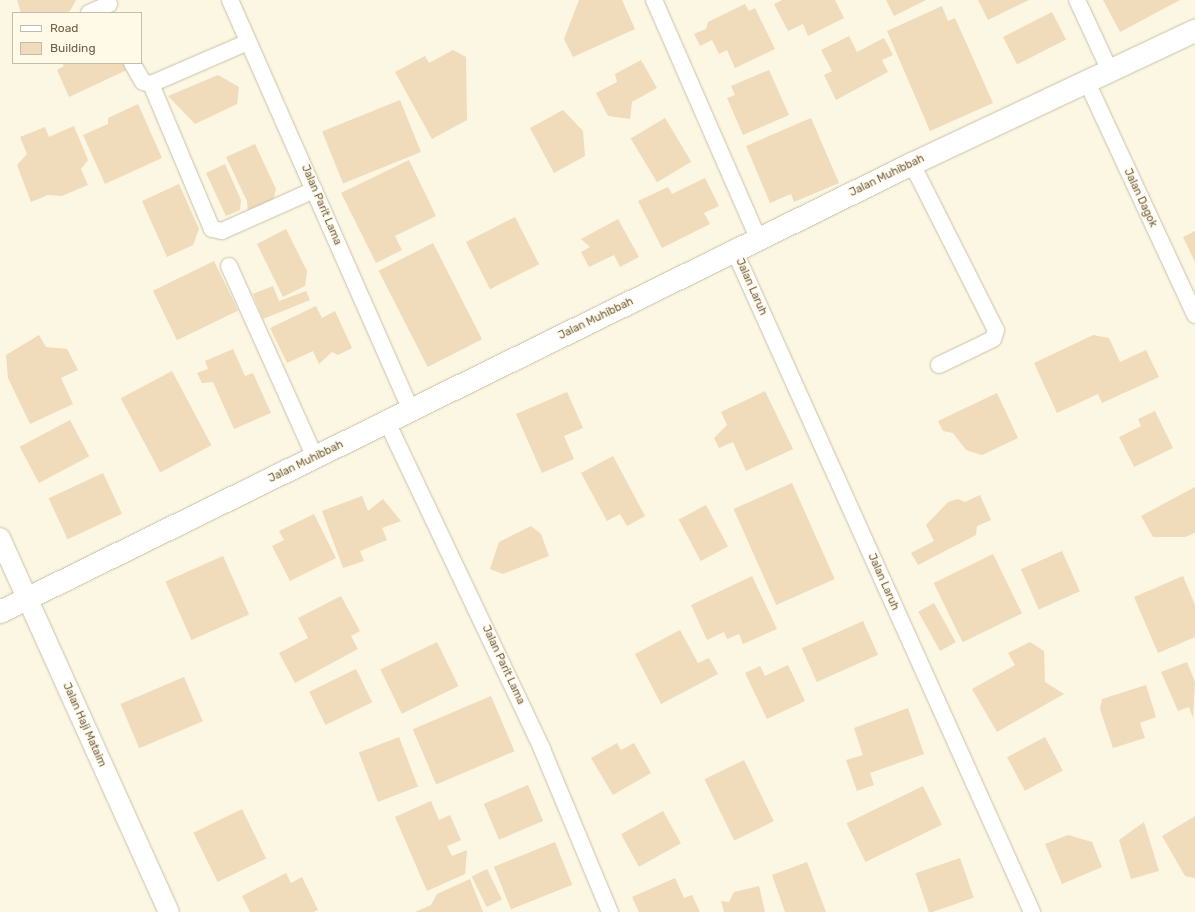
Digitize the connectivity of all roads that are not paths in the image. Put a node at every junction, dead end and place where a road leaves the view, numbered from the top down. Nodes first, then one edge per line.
1 (230, 0) edge
2 (654, 0) edge
3 (1077, 0) edge
4 (113, 6) edge
5 (92, 12) edge
6 (1195, 31) edge
7 (248, 42) junction
8 (133, 64) edge
9 (1109, 69) junction
10 (1086, 80) junction
11 (151, 84) junction
12 (912, 164) junction
13 (314, 190) junction
14 (759, 240) junction
15 (735, 252) junction
16 (229, 266) dead end
17 (1195, 315) edge
18 (939, 364) dead end
19 (411, 411) junction
20 (387, 422) junction
21 (315, 457) junction
22 (0, 538) edge
23 (27, 600) junction
24 (0, 612) edge
25 (169, 912) edge
26 (610, 912) edge
27 (1032, 912) edge

1 - 7 street, Jalan Parit Lama
2 - 14 street
3 - 9 street
4 - 5 street
6 - 9 main road, Jalan Muhibbah
7 - 11 street
7 - 13 street, Jalan Parit Lama
8 - 11 street
9 - 10 main road, Jalan Muhibbah
10 - 12 main road, Jalan Muhibbah
10 - 17 street, Jalan Dagok
11 - 13 street
12 - 14 main road, Jalan Muhibbah
12 - 18 street
13 - 19 street, Jalan Parit Lama
14 - 15 main road, Jalan Muhibbah
15 - 19 main road, Jalan Muhibbah
15 - 27 street, Jalan Laruh
16 - 21 street
19 - 20 main road, Jalan Muhibbah
20 - 21 main road, Jalan Muhibbah
20 - 26 street, Jalan Parit Lama
21 - 23 main road, Jalan Muhibbah
22 - 23 street, Jalan Haji Mataim
23 - 24 main road, Jalan Muhibbah
23 - 25 street, Jalan Haji Mataim

